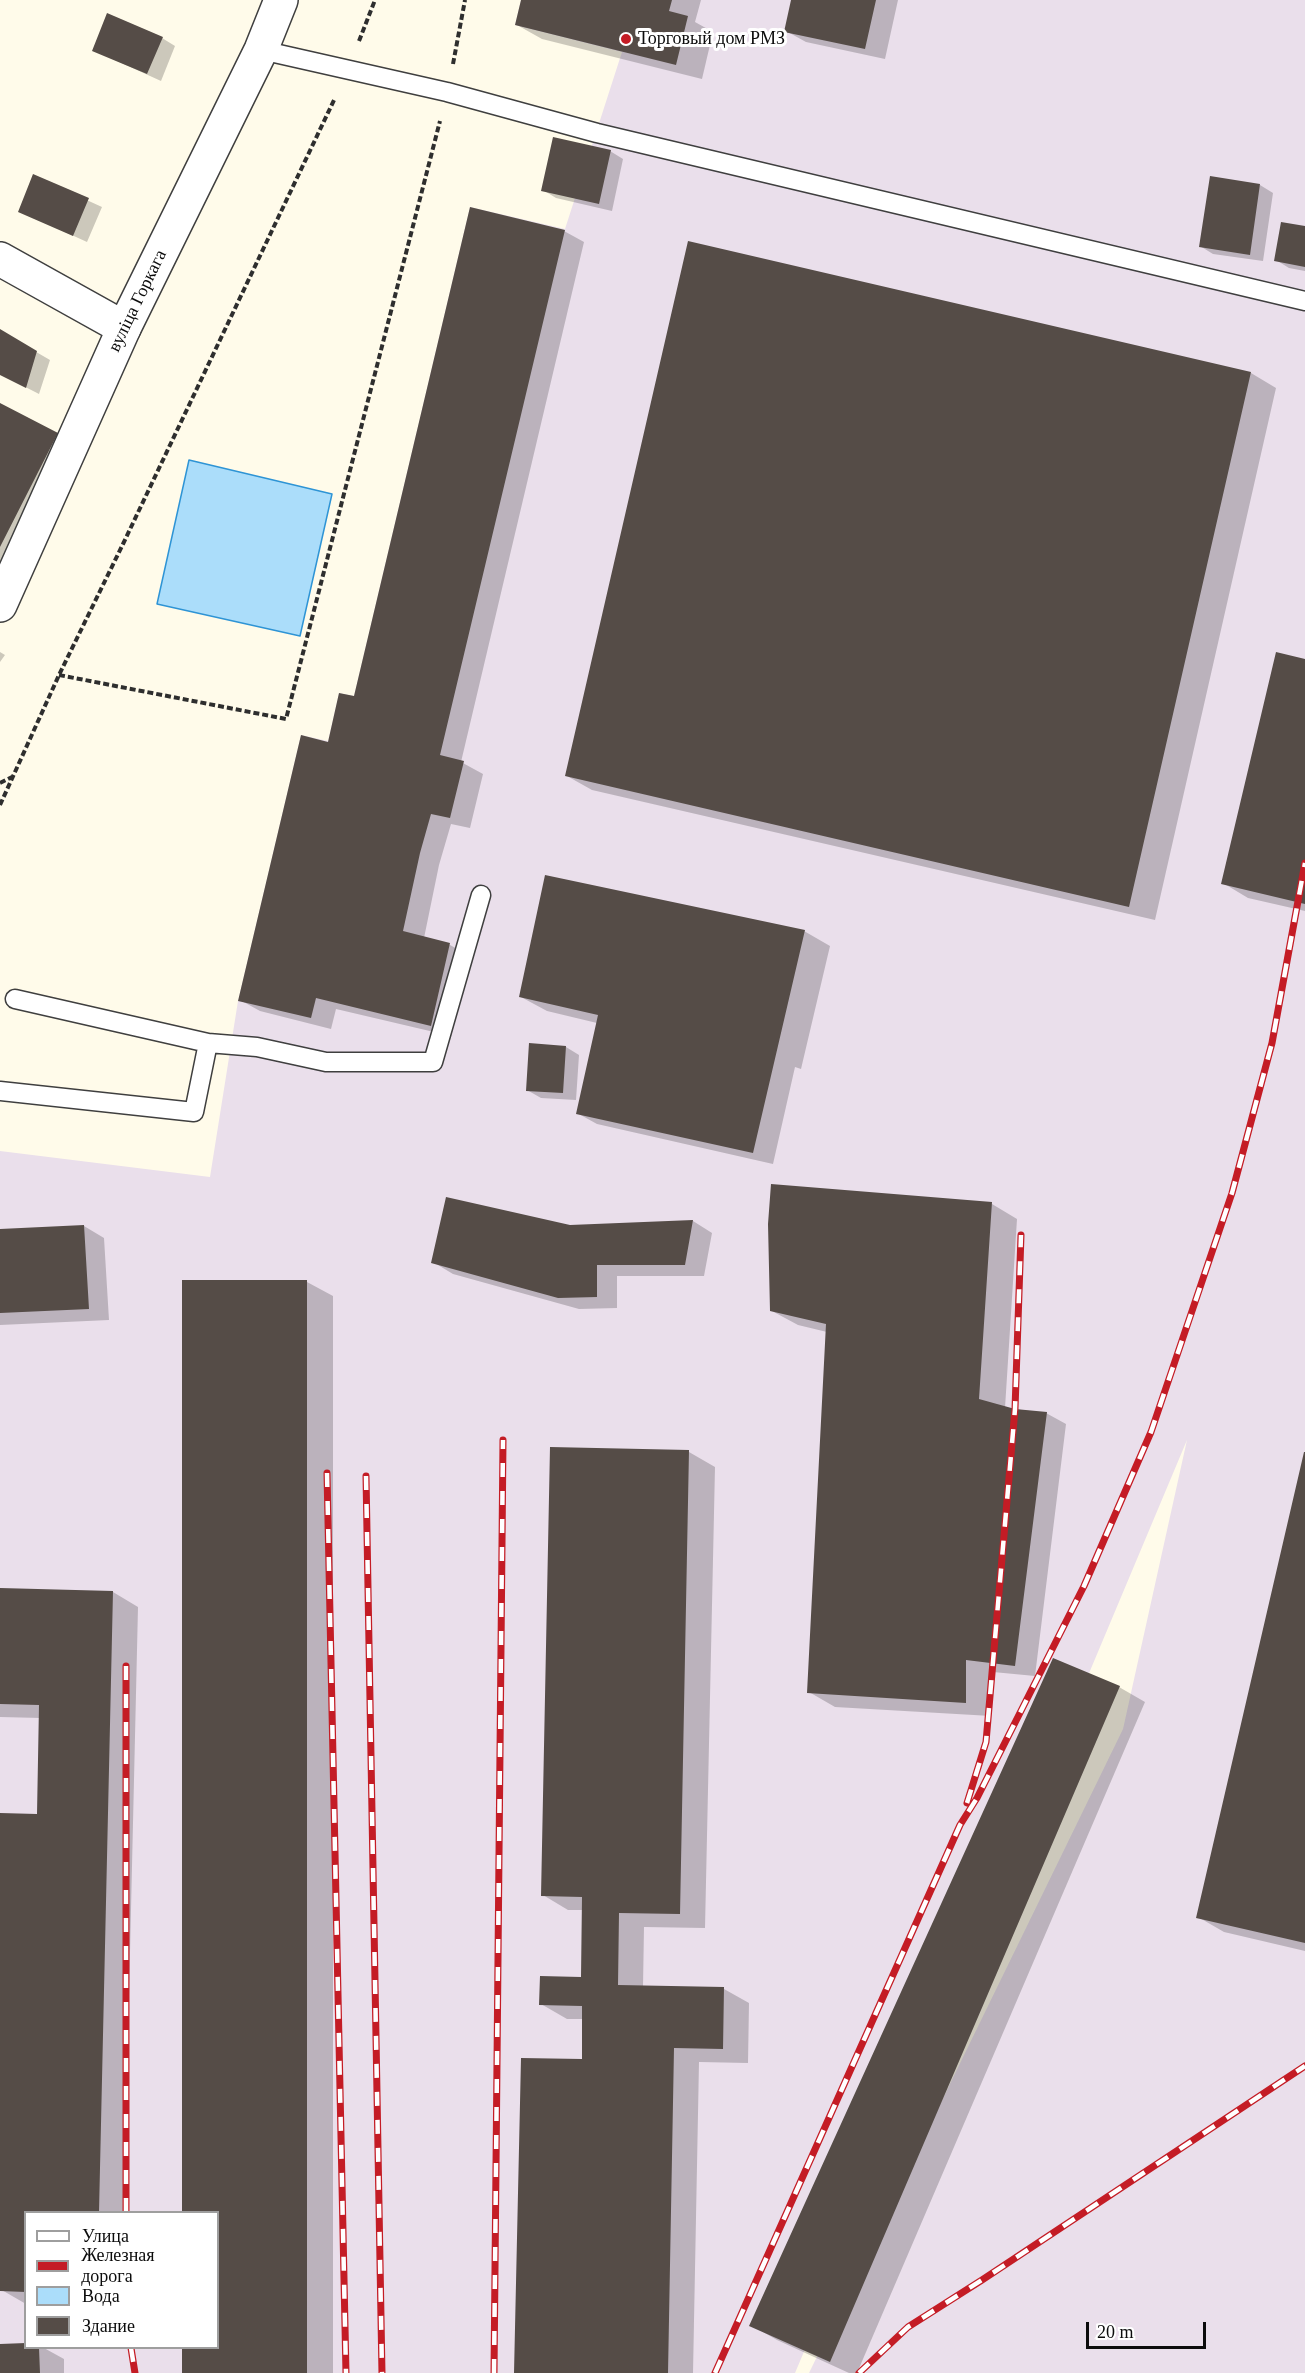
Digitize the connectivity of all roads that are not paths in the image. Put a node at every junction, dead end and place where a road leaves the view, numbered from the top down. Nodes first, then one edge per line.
1 (281, 0) edge
2 (261, 50) junction
3 (0, 259) edge
4 (1305, 301) edge
5 (124, 328) junction
6 (0, 604) edge
7 (482, 895) dead end
8 (15, 999) dead end
9 (208, 1043) junction
10 (0, 1091) edge

1 - 2 street, вуліца Горкага
2 - 4 lane
2 - 5 street, вуліца Горкага
3 - 5 street
5 - 6 street, вуліца Горкага
7 - 9 lane
8 - 9 lane
9 - 10 lane

